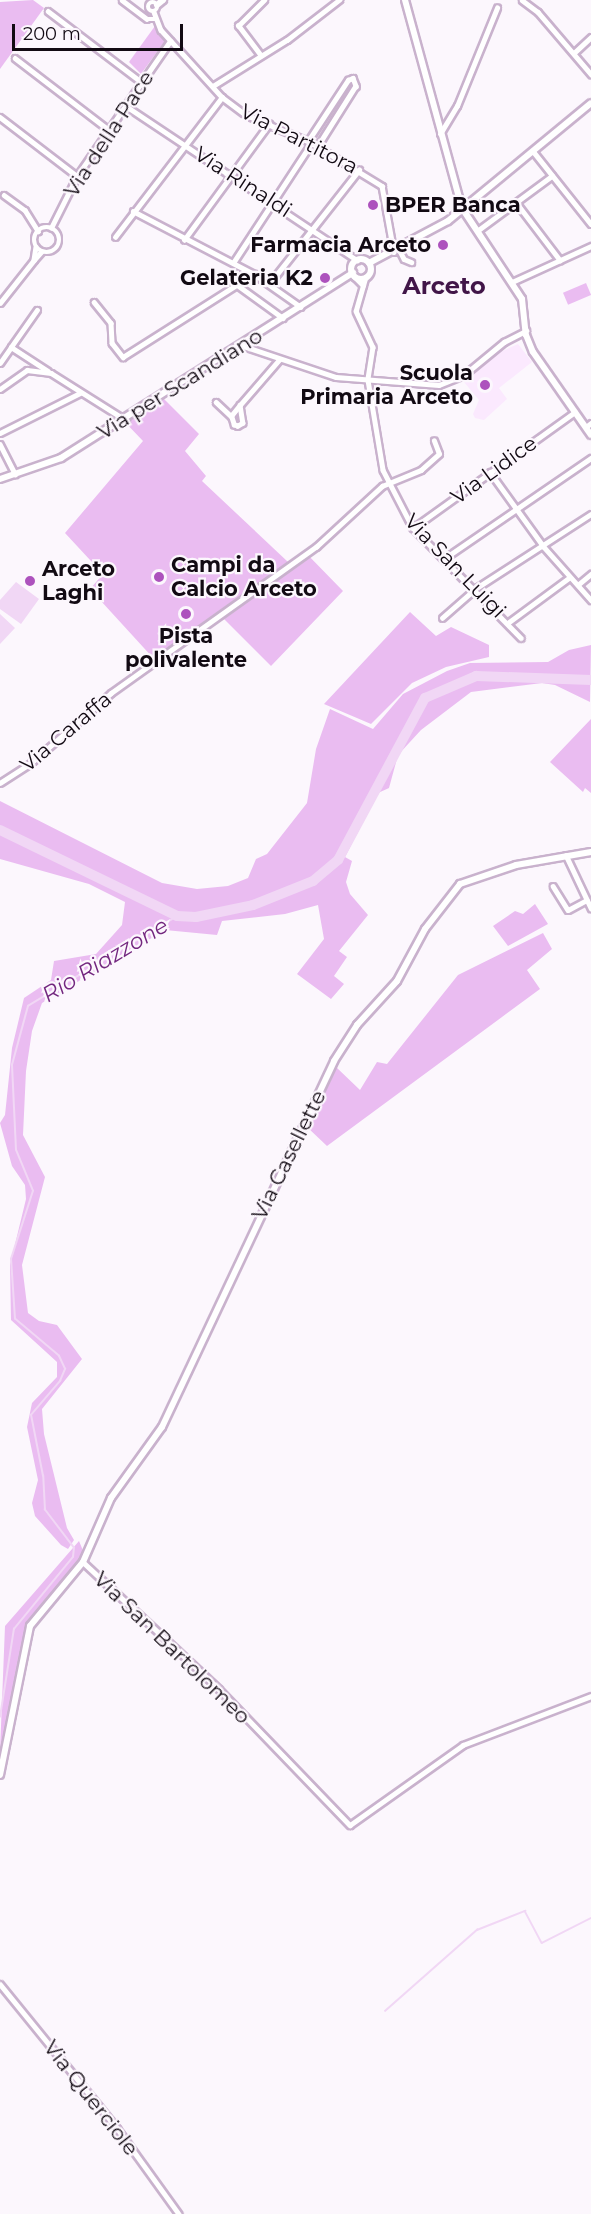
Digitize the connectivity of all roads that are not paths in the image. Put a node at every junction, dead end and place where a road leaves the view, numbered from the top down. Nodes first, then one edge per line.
1 (122, 0) edge
2 (264, 0) edge
3 (339, 0) edge
4 (405, 0) edge
5 (522, 0) edge
6 (148, 2) edge
7 (160, 2) edge
8 (497, 8) dead end
9 (48, 11) dead end
10 (154, 12) junction
11 (156, 19) junction
12 (591, 38) edge
13 (170, 41) junction
14 (574, 53) junction
15 (261, 56) junction
16 (15, 58) dead end
17 (591, 74) edge
18 (143, 83) junction
19 (213, 86) junction
20 (222, 97) junction
21 (591, 103) edge
22 (126, 106) junction
23 (0, 117) edge
24 (269, 124) junction
25 (109, 130) junction
26 (440, 134) junction
27 (310, 142) junction
28 (184, 143) junction
29 (317, 147) junction
30 (533, 151) junction
31 (359, 170) junction
32 (77, 176) junction
33 (233, 176) junction
34 (552, 176) junction
35 (4, 195) dead end
36 (273, 202) junction
37 (516, 202) junction
38 (462, 208) junction
39 (133, 211) junction
40 (591, 224) edge
41 (51, 228) junction
42 (315, 230) junction
43 (38, 231) junction
44 (477, 231) junction
45 (115, 237) dead end
46 (184, 240) junction
47 (591, 246) edge
48 (36, 247) junction
49 (397, 250) junction
50 (41, 252) junction
51 (34, 260) junction
52 (357, 260) junction
53 (561, 260) junction
54 (411, 262) dead end
55 (233, 263) junction
56 (369, 263) junction
57 (254, 274) junction
58 (353, 275) junction
59 (366, 277) junction
60 (512, 282) junction
61 (270, 283) junction
62 (236, 284) junction
63 (363, 285) junction
64 (1, 300) edge
65 (94, 302) dead end
66 (301, 307) junction
67 (37, 310) dead end
68 (285, 320) junction
69 (526, 331) junction
70 (240, 345) junction
71 (11, 347) junction
72 (279, 360) junction
73 (0, 363) edge
74 (51, 373) junction
75 (368, 380) junction
76 (0, 389) edge
77 (81, 393) junction
78 (216, 402) dead end
79 (240, 405) junction
80 (575, 412) junction
81 (231, 416) junction
82 (126, 420) junction
83 (588, 425) edge
84 (0, 433) edge
85 (591, 435) edge
86 (434, 441) dead end
87 (0, 444) edge
88 (591, 458) edge
89 (490, 472) junction
90 (15, 474) junction
91 (0, 479) edge
92 (389, 485) junction
93 (517, 509) junction
94 (591, 513) edge
95 (413, 528) junction
96 (544, 547) junction
97 (445, 558) junction
98 (591, 574) edge
99 (569, 578) junction
100 (579, 584) junction
101 (475, 589) junction
102 (591, 600) edge
103 (442, 618) dead end
104 (509, 622) junction
105 (521, 638) dead end
106 (0, 783) edge
107 (591, 852) edge
108 (566, 855) junction
109 (553, 886) dead end
110 (587, 900) junction
111 (591, 908) edge
112 (83, 1562) junction
113 (591, 1696) edge
114 (0, 1775) edge
115 (0, 1984) edge
116 (179, 2214) edge

1 - 11 street
2 - 15 street
3 - 15 street
4 - 26 street
5 - 14 street
6 - 7 street, Via Partitora
6 - 10 street, Via Partitora
7 - 10 street, Via Partitora
8 - 26 street
9 - 18 street
10 - 11 street, Via Partitora
11 - 13 street, Via Partitora
12 - 14 street
13 - 18 street, Via della Pace
13 - 19 street, Via Partitora
14 - 17 street
15 - 19 street
16 - 25 street
18 - 22 street, Via della Pace
19 - 20 street, Via Partitora
20 - 24 street, Via Partitora
20 - 28 street
21 - 30 street
22 - 25 street, Via della Pace
22 - 28 street, Via Rinaldi
23 - 32 street
24 - 27 street, Via Partitora
24 - 33 street
25 - 32 street, Via della Pace
26 - 38 street
27 - 29 street, Via Partitora
27 - 29 street
27 - 36 street
28 - 33 street, Via Rinaldi
28 - 39 street
29 - 31 street, Via Partitora
30 - 34 street
30 - 38 street
31 - 42 street
31 - 49 street, Via Partitora
32 - 41 street, Via della Pace
33 - 36 street, Via Rinaldi
33 - 46 street
34 - 37 street
34 - 40 street
35 - 43 street
36 - 42 street, Via Rinaldi
36 - 55 street
37 - 44 street
37 - 53 street
38 - 44 street
38 - 49 street
39 - 45 street
39 - 46 street
41 - 43 street
41 - 50 street
42 - 52 street, Via Rinaldi
42 - 61 street
43 - 48 street
44 - 60 street
46 - 55 street
47 - 53 street
48 - 50 street
48 - 51 street
49 - 54 street
49 - 56 street
50 - 51 street
51 - 64 street
52 - 56 street
52 - 58 street
53 - 60 street
55 - 57 street
56 - 59 street
57 - 61 street
57 - 62 street
58 - 59 street
58 - 63 street
58 - 66 street, Via per Scandiano
59 - 63 street, Via San Luigi
60 - 69 street
61 - 66 street
62 - 65 street
62 - 68 street
63 - 75 street, Via San Luigi
66 - 68 street, Via per Scandiano
67 - 71 street
68 - 70 street, Via per Scandiano
69 - 75 street
69 - 80 street
70 - 72 street
70 - 82 street, Via per Scandiano
71 - 73 street
71 - 74 street
72 - 75 street
72 - 79 street
74 - 76 street
74 - 77 street
75 - 92 street, Via San Luigi
77 - 82 street
77 - 84 street
78 - 81 street
79 - 81 street
79 - 81 street
80 - 83 street
80 - 89 street, Via Lidice
82 - 90 street, Via per Scandiano
83 - 85 street
86 - 92 street, Via Caraffa
87 - 90 street
88 - 93 street
89 - 93 street
89 - 95 street, Via Lidice
90 - 91 street, Via per Scandiano
92 - 95 street, Via San Luigi
92 - 106 street, Via Caraffa
93 - 96 street
93 - 97 street
94 - 96 street
95 - 97 street, Via San Luigi
96 - 99 street
96 - 101 street
97 - 101 street, Via San Luigi
98 - 100 street
99 - 100 street
99 - 104 street
100 - 102 street
101 - 103 street
101 - 104 street, Via San Luigi
104 - 105 street, Via San Luigi
107 - 108 street, Via Casellette
108 - 110 street
108 - 112 street, Via Casellette
109 - 110 street
110 - 111 street
112 - 113 street, Via San Bartolomeo
112 - 114 street, Via San Bartolomeo
115 - 116 street, Via Querciole

